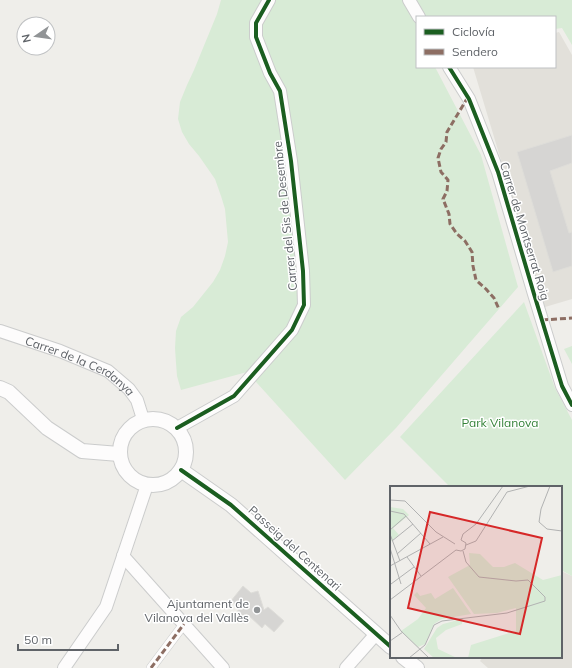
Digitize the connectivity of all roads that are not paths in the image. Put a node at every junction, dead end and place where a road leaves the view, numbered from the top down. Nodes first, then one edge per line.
1 (269, 0) edge
2 (409, 0) edge
3 (418, 16) edge
4 (450, 68) edge
5 (0, 331) edge
6 (0, 388) edge
7 (572, 405) edge
8 (143, 419) junction
9 (177, 428) junction
10 (119, 454) junction
11 (181, 470) junction
12 (147, 485) junction
13 (124, 556) junction
14 (184, 624) junction
15 (376, 634) junction
16 (390, 646) edge
17 (404, 658) edge
18 (64, 668) edge
19 (151, 668) edge
20 (223, 668) edge
21 (346, 668) edge
22 (416, 668) edge

1 - 9 street, Carrer del Sis de Desembre
2 - 3 street
4 - 7 street, Carrer de Montserrat Roig
5 - 8 street, Carrer de la Cerdanya
6 - 10 street
8 - 9 street
8 - 10 street
9 - 11 street
10 - 12 street
11 - 12 street
11 - 15 street, Passeig del Centenari
12 - 13 street
13 - 14 street
13 - 18 street
14 - 19 street
14 - 20 street
15 - 16 street, Passeig del Centenari
15 - 21 street
17 - 22 street

